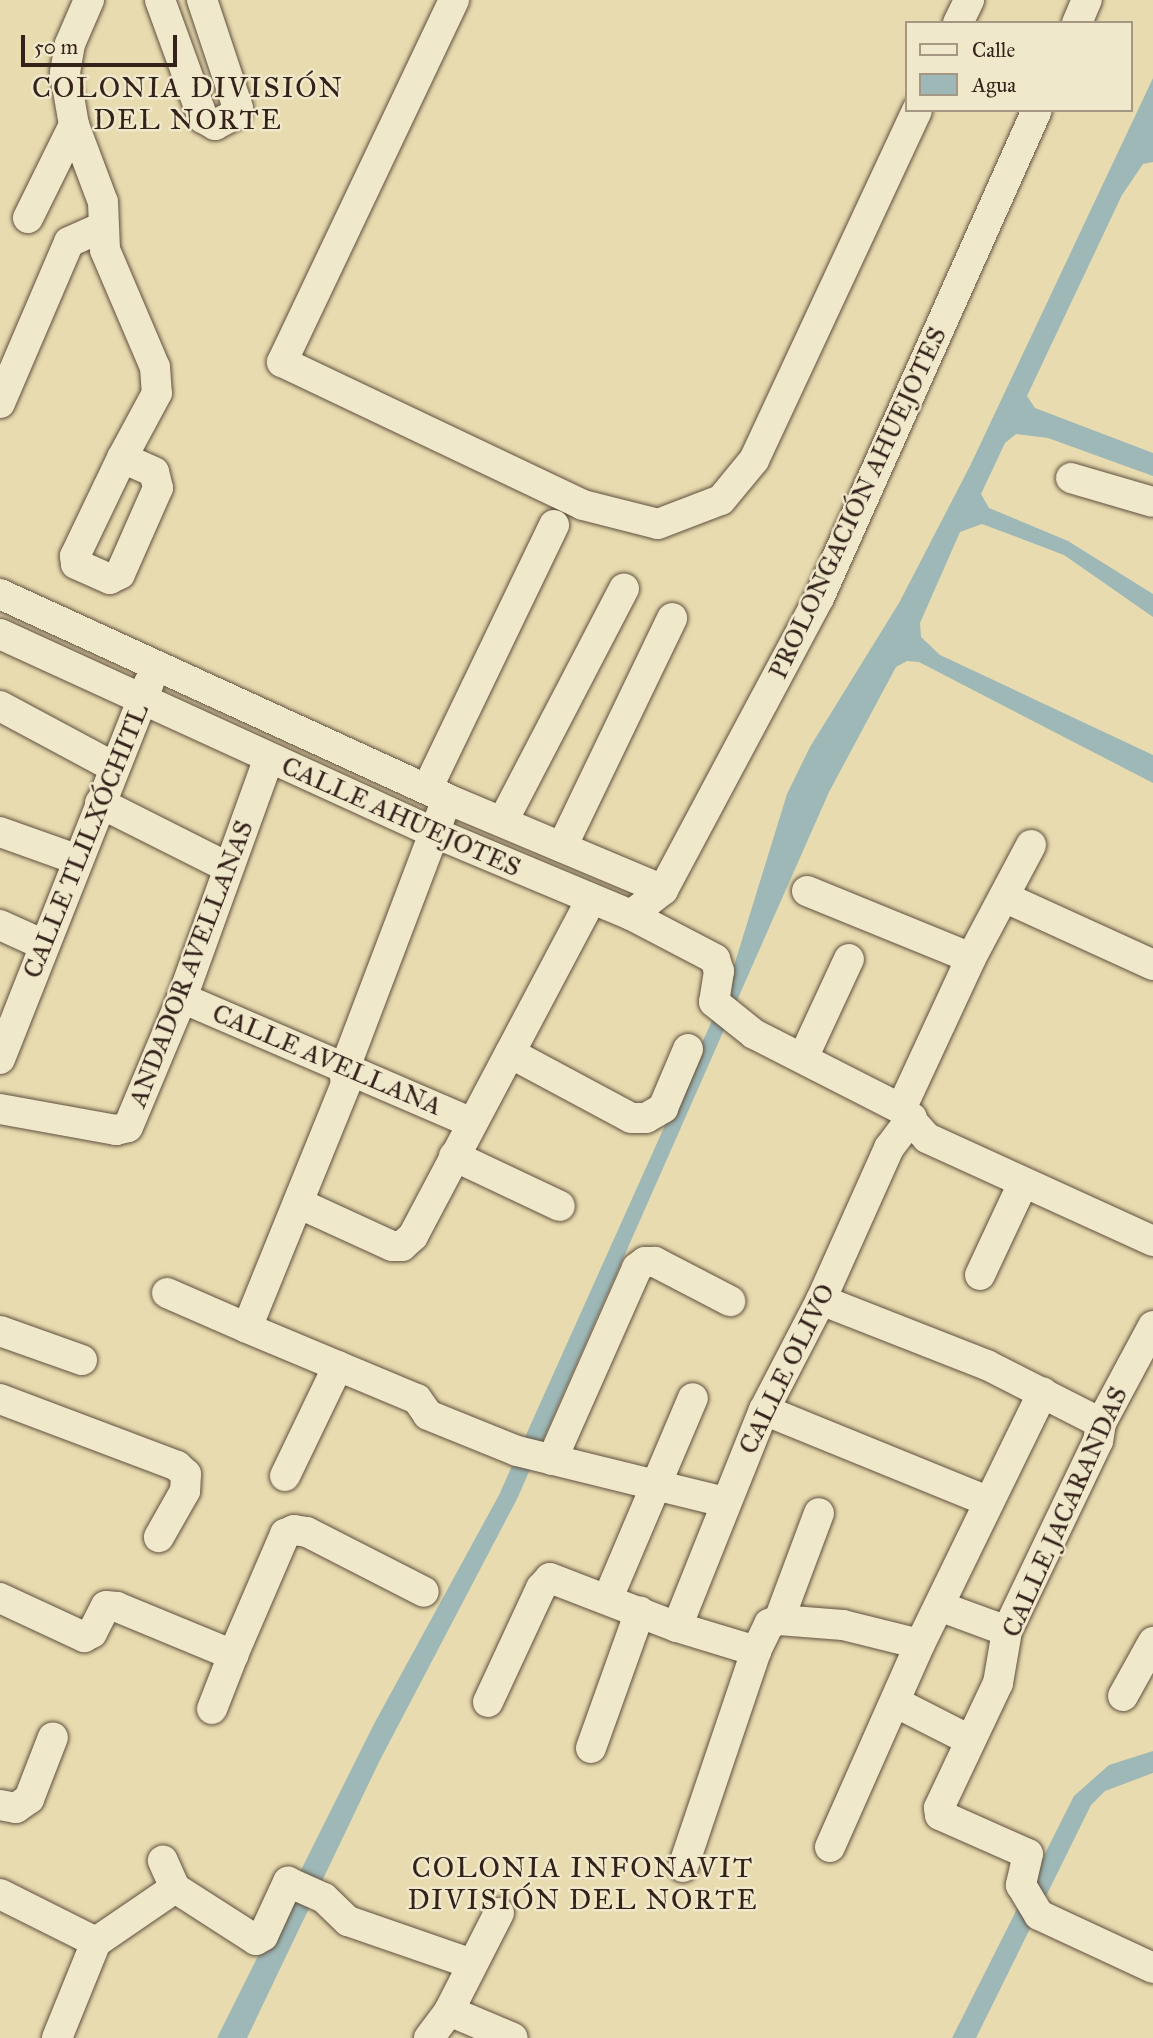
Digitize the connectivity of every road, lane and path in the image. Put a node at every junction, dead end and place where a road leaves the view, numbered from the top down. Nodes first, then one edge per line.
1 (89, 0) edge
2 (160, 0) edge
3 (202, 0) edge
4 (454, 0) edge
5 (969, 0) edge
6 (1087, 0) edge
7 (959, 21) edge
8 (1078, 21) edge
9 (916, 112) edge
10 (1036, 112) edge
11 (74, 125) junction
12 (28, 218) dead end
13 (103, 227) junction
14 (0, 403) edge
15 (122, 458) dead end
16 (1071, 478) dead end
17 (1153, 502) edge
18 (554, 526) dead end
19 (624, 589) dead end
20 (0, 594) edge
21 (672, 618) dead end
22 (0, 634) edge
23 (158, 663) junction
24 (141, 699) junction
25 (0, 705) edge
26 (269, 758) junction
27 (114, 767) junction
28 (437, 794) junction
29 (100, 803) junction
30 (503, 821) junction
31 (0, 832) edge
32 (435, 833) junction
33 (1031, 845) dead end
34 (562, 847) junction
35 (78, 860) junction
36 (227, 867) junction
37 (663, 890) junction
38 (807, 891) dead end
39 (1004, 897) junction
40 (590, 901) junction
41 (631, 915) junction
42 (0, 925) edge
43 (44, 945) junction
44 (978, 946) junction
45 (849, 958) dead end
46 (1153, 965) edge
47 (182, 998) junction
48 (688, 1049) dead end
49 (510, 1053) junction
50 (803, 1058) junction
51 (0, 1059) edge
52 (344, 1070) junction
53 (0, 1109) edge
54 (907, 1114) junction
55 (472, 1123) junction
56 (454, 1156) junction
57 (1023, 1183) junction
58 (298, 1203) junction
59 (560, 1206) dead end
60 (1153, 1241) edge
61 (981, 1275) dead end
62 (167, 1293) dead end
63 (821, 1300) junction
64 (730, 1301) dead end
65 (1153, 1326) edge
66 (247, 1328) junction
67 (0, 1331) edge
68 (82, 1360) dead end
69 (338, 1366) junction
70 (1043, 1392) junction
71 (693, 1398) dead end
72 (0, 1399) edge
73 (764, 1410) junction
74 (1101, 1423) junction
75 (537, 1457) junction
76 (285, 1476) dead end
77 (658, 1482) junction
78 (987, 1501) junction
79 (725, 1502) junction
80 (819, 1513) dead end
81 (159, 1536) dead end
82 (424, 1592) dead end
83 (0, 1598) edge
84 (607, 1598) junction
85 (939, 1606) junction
86 (640, 1611) junction
87 (779, 1620) junction
88 (677, 1627) junction
89 (1007, 1631) junction
90 (1153, 1642) edge
91 (920, 1644) junction
92 (756, 1651) junction
93 (233, 1655) junction
94 (1123, 1696) dead end
95 (488, 1702) dead end
96 (895, 1702) junction
97 (212, 1709) dead end
98 (53, 1737) dead end
99 (970, 1741) junction
100 (591, 1748) dead end
101 (0, 1805) edge
102 (831, 1847) dead end
103 (163, 1861) dead end
104 (682, 1867) dead end
105 (175, 1888) junction
106 (0, 1894) edge
107 (499, 1913) dead end
108 (96, 1942) junction
109 (472, 1964) junction
110 (1153, 1968) edge
111 (449, 2011) junction
112 (500, 2036) edge
113 (57, 2038) edge
114 (429, 2038) edge

1 - 11 street
2 - 3 street
4 - 9 street
5 - 7 street
6 - 8 street
10 - 37 street, PROLONGACIÓN AHUEJOTES
11 - 12 street
11 - 13 street
13 - 14 street
13 - 15 street
16 - 17 street
18 - 28 street
19 - 30 street
20 - 23 street, CALLE AHUEJOTES
21 - 34 street
22 - 24 street, CALLE AHUEJOTES
23 - 24 street, CALLE TLILXÓCHITL
23 - 28 street, CALLE AHUEJOTES
24 - 26 street, CALLE AHUEJOTES
24 - 27 street, CALLE TLILXÓCHITL
25 - 27 street
26 - 32 street, CALLE AHUEJOTES
26 - 36 street, ANDADOR AVELLANAS
27 - 29 street, CALLE TLILXÓCHITL
28 - 30 street, CALLE AHUEJOTES
28 - 32 street
29 - 35 street, CALLE TLILXÓCHITL
29 - 36 street
30 - 34 street, CALLE AHUEJOTES
31 - 35 street
32 - 40 street, CALLE AHUEJOTES
32 - 52 street
33 - 39 street, CALLE OLIVO
34 - 37 street, CALLE AHUEJOTES
35 - 43 street, CALLE TLILXÓCHITL
36 - 47 street, ANDADOR AVELLANAS
37 - 41 street, PROLONGACIÓN AHUEJOTES
38 - 44 street
39 - 44 street, CALLE OLIVO
39 - 46 street
40 - 41 street, CALLE AHUEJOTES
40 - 49 street
41 - 50 street, CALLE AHUEJOTES
42 - 43 street
43 - 51 street, CALLE TLILXÓCHITL
44 - 54 street, CALLE OLIVO
45 - 50 street
47 - 52 street, CALLE AVELLANA
47 - 53 street, ANDADOR AVELLANAS
48 - 49 street
49 - 55 street
50 - 54 street, CALLE AHUEJOTES
52 - 55 street, CALLE AVELLANA
52 - 58 street
54 - 57 street, CALLE AHUEJOTES
54 - 63 street, CALLE OLIVO
55 - 56 street
56 - 58 street
56 - 59 street
57 - 60 street, CALLE AHUEJOTES
57 - 61 street
58 - 66 street
62 - 66 street
63 - 70 street
63 - 73 street, CALLE OLIVO
64 - 75 street
65 - 74 street, CALLE JACARANDAS
66 - 69 street
67 - 68 street
69 - 75 street
69 - 76 street
70 - 74 street
70 - 78 street
71 - 77 street
72 - 81 street
73 - 78 street
73 - 79 street, CALLE OLIVO
74 - 89 street, CALLE JACARANDAS
75 - 77 street
77 - 79 street
77 - 84 street
78 - 85 street
79 - 88 street, CALLE OLIVO
80 - 87 street
82 - 93 street
83 - 93 street
84 - 86 street
84 - 95 street
85 - 89 street
85 - 91 street
86 - 88 street
86 - 100 street
87 - 91 street
87 - 92 street
88 - 92 street
89 - 99 street, CALLE JACARANDAS
90 - 94 street
91 - 96 street
92 - 104 street
93 - 97 street
96 - 99 street
96 - 102 street
98 - 101 street
99 - 110 street, CALLE JACARANDAS
103 - 105 street
105 - 108 street
105 - 109 street
106 - 108 street
107 - 109 street
108 - 113 street
109 - 111 street
111 - 112 street
111 - 114 street

